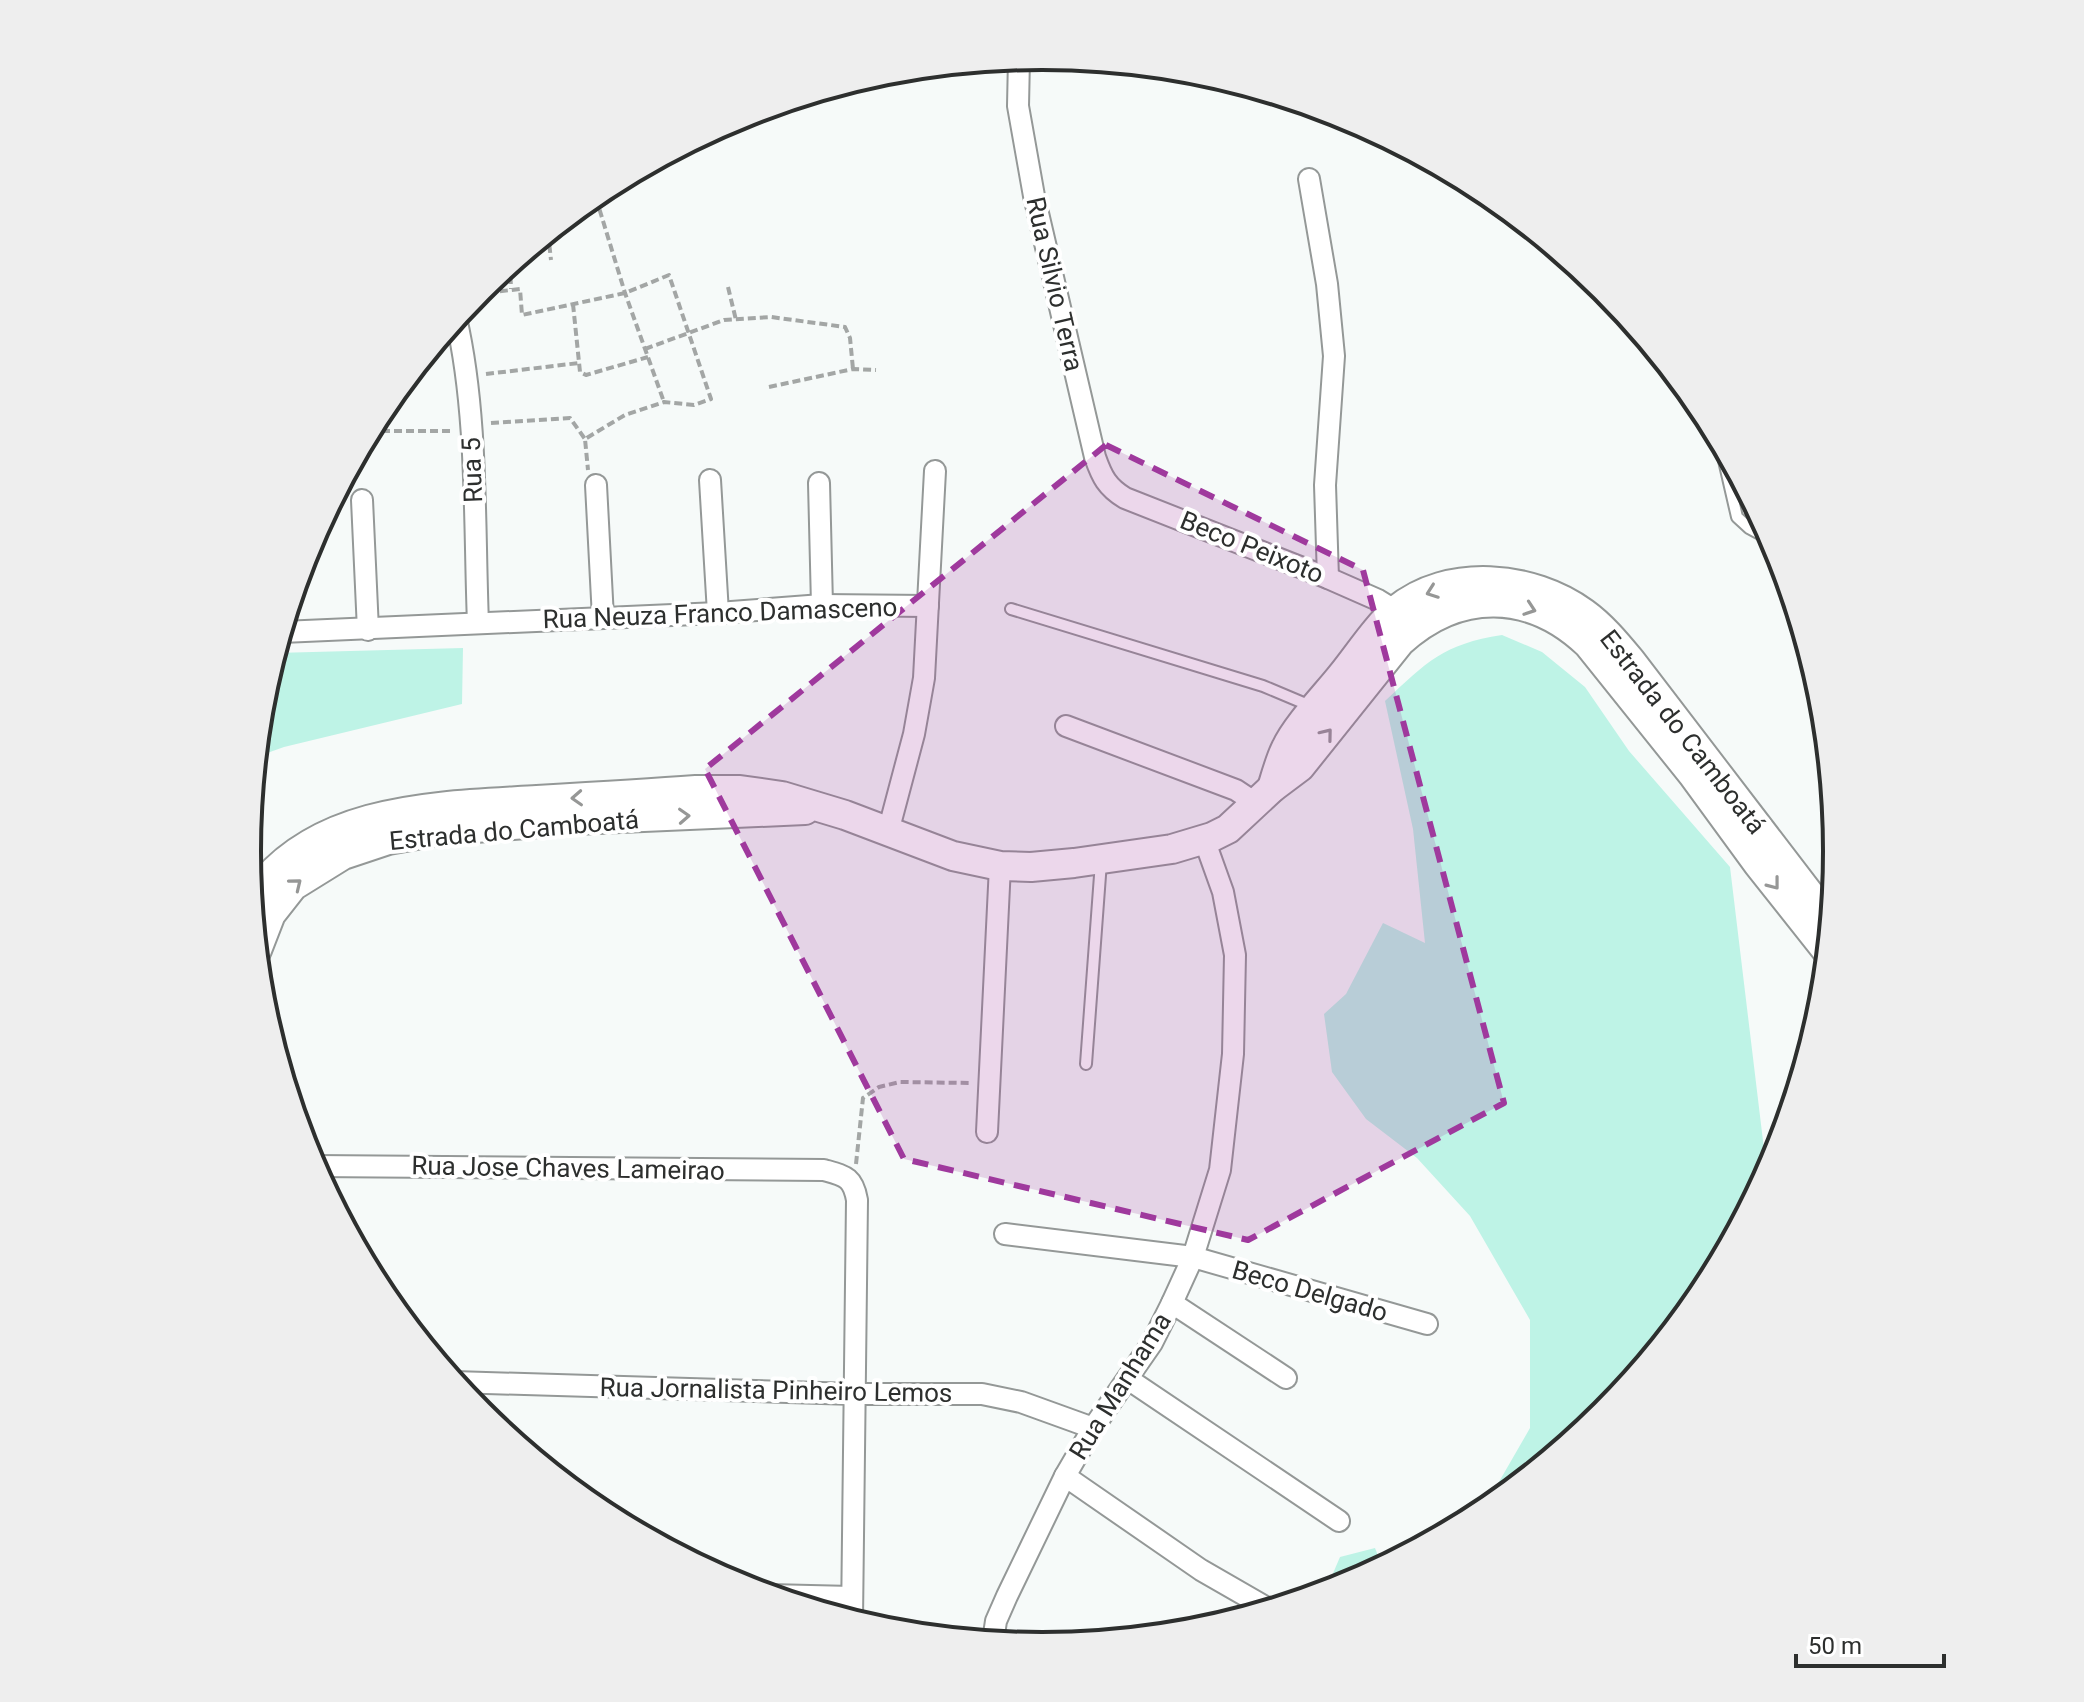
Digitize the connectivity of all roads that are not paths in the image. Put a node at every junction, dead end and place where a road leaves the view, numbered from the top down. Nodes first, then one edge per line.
1 (1019, 71) edge
2 (1309, 179) dead end
3 (459, 331) edge
4 (935, 471) dead end
5 (710, 480) dead end
6 (1729, 481) edge
7 (819, 483) dead end
8 (596, 485) road end
9 (1125, 498) joint
10 (362, 500) dead end
11 (1754, 531) edge
12 (1328, 578) junction
13 (822, 605) junction
14 (928, 606) junction
15 (1011, 609) dead end
16 (1398, 612) junction
17 (718, 613) junction
18 (603, 618) junction
19 (478, 623) junction
20 (368, 630) junction
21 (293, 632) edge
22 (1316, 708) junction
23 (1066, 726) dead end
24 (1264, 796) junction
25 (1731, 807) junction
26 (492, 816) junction
27 (888, 832) junction
28 (1204, 839) junction
29 (1101, 860) junction
30 (1000, 866) junction
31 (262, 878) edge
32 (1820, 910) edge
33 (266, 928) edge
34 (1817, 939) edge
35 (1086, 1064) dead end
36 (987, 1132) dead end
37 (328, 1166) edge
38 (1005, 1234) dead end
39 (1193, 1257) junction
40 (1172, 1303) junction
41 (1427, 1324) dead end
42 (1286, 1378) dead end
43 (1128, 1379) junction
44 (471, 1382) edge
45 (855, 1394) junction
46 (1093, 1428) junction
47 (1065, 1476) junction
48 (1339, 1521) dead end
49 (808, 1596) edge
50 (852, 1597) junction
51 (1256, 1602) edge
52 (852, 1608) edge
53 (995, 1630) edge

1 - 9 street, Rua Silvio Terra
2 - 12 street
3 - 19 street, Rua 5
4 - 14 street
5 - 17 street
6 - 11 lane
7 - 13 street
8 - 18 street
9 - 12 street, Beco Peixoto
10 - 20 street
12 - 16 street, Beco Peixoto
13 - 14 street, Rua Neuza Franco Damasceno
13 - 17 street, Rua Neuza Franco Damasceno
14 - 27 street, Rua Neuza Franco Damasceno
15 - 22 lane
16 - 22 main road, Estrada do Camboatá
24 -> 16 main road, Estrada do Camboatá
16 - 25 main road, Estrada do Camboatá
17 - 18 street, Rua Neuza Franco Damasceno
18 - 19 street, Rua Neuza Franco Damasceno
19 - 20 street, Rua Neuza Franco Damasceno
20 - 21 street, Rua Neuza Franco Damasceno
22 - 24 main road, Estrada do Camboatá
23 - 24 street
24 - 28 main road, Estrada do Camboatá
25 - 32 main road, Estrada do Camboatá
25 -> 34 main road, Estrada do Camboatá
26 - 27 main road, Estrada do Camboatá
26 - 31 main road, Estrada do Camboatá
33 -> 26 main road, Estrada do Camboatá
27 - 30 main road, Estrada do Camboatá
28 - 29 main road, Estrada do Camboatá
28 - 39 street, Rua Manhama
29 - 30 main road, Estrada do Camboatá
29 - 35 lane
30 - 36 street
37 - 45 street, Rua Jose Chaves Lameirao
38 - 39 street, Beco Delgado
39 - 40 street, Rua Manhama
39 - 41 street, Beco Delgado
40 - 42 street
40 - 43 street, Rua Manhama
43 - 46 street, Rua Manhama
43 - 48 street
44 - 45 street, Rua Jornalista Pinheiro Lemos
45 - 46 street, Rua Jornalista Pinheiro Lemos
45 - 50 street
46 - 47 street, Rua Manhama
47 - 51 street
47 - 53 street, Rua Manhama
49 - 50 street
50 - 52 street

